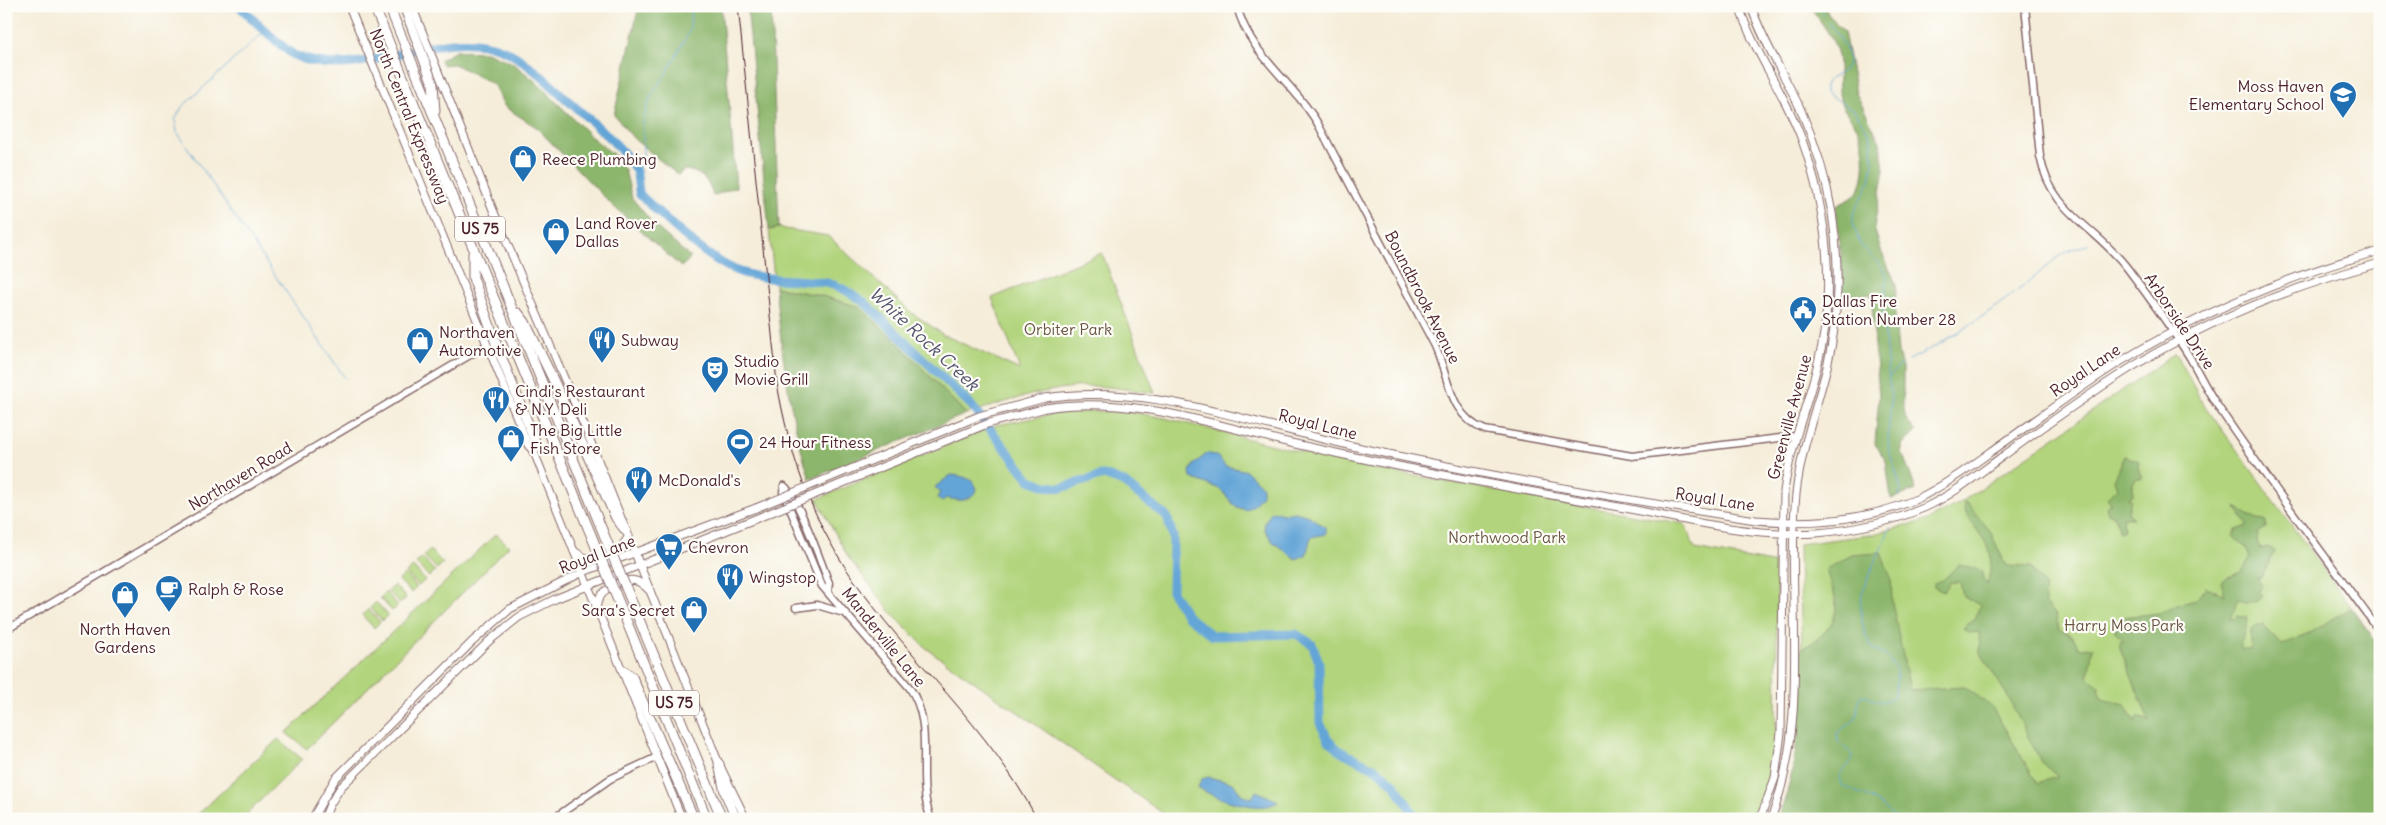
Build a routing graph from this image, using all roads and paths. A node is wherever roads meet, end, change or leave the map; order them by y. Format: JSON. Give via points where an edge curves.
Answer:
{"nodes":[{"id":1,"x":349,"y":6,"type":"edge"},
{"id":2,"x":374,"y":6,"type":"edge"},
{"id":3,"x":389,"y":6,"type":"edge"},
{"id":4,"x":1237,"y":6,"type":"edge"},
{"id":5,"x":1739,"y":6,"type":"edge"},
{"id":6,"x":1751,"y":6,"type":"edge"},
{"id":7,"x":2025,"y":6,"type":"edge"},
{"id":8,"x":410,"y":10,"type":"edge"},
{"id":9,"x":436,"y":121,"type":"junction"},
{"id":10,"x":473,"y":248,"type":"junction"},
{"id":11,"x":2380,"y":252,"type":"edge"},
{"id":12,"x":1826,"y":263,"type":"junction"},
{"id":13,"x":1836,"y":263,"type":"junction"},
{"id":14,"x":2380,"y":263,"type":"edge"},
{"id":15,"x":512,"y":307,"type":"junction"},
{"id":16,"x":1825,"y":316,"type":"junction"},
{"id":17,"x":1835,"y":317,"type":"junction"},
{"id":18,"x":2172,"y":332,"type":"junction"},
{"id":19,"x":2178,"y":341,"type":"junction"},
{"id":20,"x":487,"y":345,"type":"junction"},
{"id":21,"x":1817,"y":366,"type":"junction"},
{"id":22,"x":1826,"y":368,"type":"junction"},
{"id":23,"x":1123,"y":395,"type":"junction"},
{"id":24,"x":1122,"y":406,"type":"junction"},
{"id":25,"x":1796,"y":436,"type":"junction"},
{"id":26,"x":534,"y":452,"type":"junction"},
{"id":27,"x":1887,"y":509,"type":"junction"},
{"id":28,"x":1890,"y":520,"type":"junction"},
{"id":29,"x":1783,"y":522,"type":"junction"},
{"id":30,"x":1795,"y":523,"type":"junction"},
{"id":31,"x":1783,"y":532,"type":"junction"},
{"id":32,"x":627,"y":533,"type":"junction"},
{"id":33,"x":1794,"y":533,"type":"junction"},
{"id":34,"x":574,"y":551,"type":"junction"},
{"id":35,"x":636,"y":554,"type":"junction"},
{"id":36,"x":640,"y":566,"type":"junction"},
{"id":37,"x":583,"y":572,"type":"junction"},
{"id":38,"x":589,"y":587,"type":"junction"},
{"id":39,"x":828,"y":591,"type":"junction"},
{"id":40,"x":652,"y":592,"type":"junction"},
{"id":41,"x":597,"y":606,"type":"junction"},
{"id":42,"x":796,"y":608,"type":"dead end"},
{"id":43,"x":845,"y":613,"type":"junction"},
{"id":44,"x":6,"y":630,"type":"edge"},
{"id":45,"x":2380,"y":632,"type":"edge"},
{"id":46,"x":1782,"y":637,"type":"junction"},
{"id":47,"x":1794,"y":638,"type":"junction"},
{"id":48,"x":467,"y":647,"type":"junction"},
{"id":49,"x":474,"y":655,"type":"junction"},
{"id":50,"x":624,"y":671,"type":"junction"},
{"id":51,"x":402,"y":711,"type":"junction"},
{"id":52,"x":410,"y":718,"type":"junction"},
{"id":53,"x":657,"y":756,"type":"junction"},
{"id":54,"x":719,"y":764,"type":"junction"},
{"id":55,"x":312,"y":819,"type":"edge"},
{"id":56,"x":324,"y":819,"type":"edge"},
{"id":57,"x":553,"y":819,"type":"edge"},
{"id":58,"x":682,"y":819,"type":"edge"},
{"id":59,"x":694,"y":819,"type":"edge"},
{"id":60,"x":707,"y":819,"type":"edge"},
{"id":61,"x":722,"y":819,"type":"edge"},
{"id":62,"x":736,"y":819,"type":"edge"},
{"id":63,"x":746,"y":819,"type":"edge"},
{"id":64,"x":931,"y":819,"type":"edge"},
{"id":65,"x":1760,"y":819,"type":"edge"},
{"id":66,"x":1771,"y":819,"type":"edge"}],
"edges":[{"from":1,"to":20,"type":"main road","name":"North Central Expressway"},
{"from":2,"to":10,"type":"highway","name":"North Central Expressway","number":"US 75"},
{"from":3,"to":9,"type":"highway","name":"North Central Expressway","number":"US 75"},
{"from":4,"to":25,"type":"street","name":"Boundbrook Avenue","via":[[1255,47],[1301,97],[1318,124],[1435,346],[1458,410],[1469,422],[1485,430],[1632,456]]},
{"from":5,"to":12,"type":"main road","name":"Greenville Avenue","via":[[1802,139],[1820,205]]},
{"from":6,"to":13,"type":"main road","name":"Greenville Avenue","via":[[1811,135],[1827,184]]},
{"from":7,"to":18,"type":"street","name":"Arborside Drive","via":[[2040,156],[2048,185],[2061,204],[2116,254]]},
{"from":8,"to":9,"type":"highway","via":[[433,84]]},
{"from":8,"to":32,"type":"main road"},
{"from":9,"to":15,"type":"highway","name":"North Central Expressway","number":"US 75"},
{"from":10,"to":26,"type":"highway","via":[[473,278],[536,441]]},
{"from":10,"to":60,"type":"highway","name":"North Central Expressway","number":"US 75","bridge":true},
{"from":11,"to":18,"type":"main road","name":"Royal Lane","via":[[2269,287]]},
{"from":12,"to":13,"type":"main road"},
{"from":12,"to":16,"type":"main road","name":"Greenville Avenue"},
{"from":13,"to":17,"type":"main road","name":"Greenville Avenue"},
{"from":14,"to":19,"type":"main road","name":"Royal Lane","via":[[2297,288]]},
{"from":15,"to":32,"type":"highway","via":[[525,322],[616,518]]},
{"from":15,"to":61,"type":"highway","name":"North Central Expressway","number":"US 75","bridge":true},
{"from":16,"to":17,"type":"main road"},
{"from":16,"to":21,"type":"main road","name":"Greenville Avenue"},
{"from":17,"to":22,"type":"main road","name":"Greenville Avenue"},
{"from":18,"to":19,"type":"street","name":"Arborside Drive"},
{"from":18,"to":27,"type":"main road","name":"Royal Lane","via":[[2104,373],[1940,487]]},
{"from":19,"to":28,"type":"main road","name":"Royal Lane","via":[[2102,386],[1951,493],[1926,507]]},
{"from":19,"to":45,"type":"street","name":"Arborside Drive","via":[[2218,407]]},
{"from":20,"to":26,"type":"main road","name":"North Central Expressway","via":[[528,445]]},
{"from":20,"to":44,"type":"street","name":"Northaven Road"},
{"from":21,"to":22,"type":"main road"},
{"from":21,"to":25,"type":"main road","name":"Greenville Avenue"},
{"from":22,"to":30,"type":"main road","name":"Greenville Avenue","via":[[1800,456]]},
{"from":23,"to":24,"type":"main road"},
{"from":23,"to":29,"type":"main road","name":"Royal Lane","via":[[1184,405],[1426,462]]},
{"from":23,"to":35,"type":"main road","name":"Royal Lane","bridge":true,"via":[[1080,394],[1045,398],[979,416]]},
{"from":24,"to":31,"type":"main road","name":"Royal Lane","via":[[1445,476],[1709,523]]},
{"from":24,"to":36,"type":"main road","name":"Royal Lane","bridge":true,"via":[[1074,404],[987,424]]},
{"from":25,"to":29,"type":"main road","name":"Greenville Avenue","via":[[1784,486]]},
{"from":26,"to":34,"type":"main road","name":"North Central Expressway"},
{"from":27,"to":28,"type":"main road"},
{"from":27,"to":30,"type":"main road","name":"Royal Lane","via":[[1838,521]]},
{"from":28,"to":33,"type":"main road","name":"Royal Lane","via":[[1847,529]]},
{"from":29,"to":30,"type":"main road","name":"Royal Lane"},
{"from":29,"to":31,"type":"main road","name":"Greenville Avenue"},
{"from":30,"to":33,"type":"main road","name":"Greenville Avenue"},
{"from":31,"to":33,"type":"main road","name":"Royal Lane"},
{"from":31,"to":46,"type":"main road","name":"Greenville Avenue"},
{"from":32,"to":34,"type":"main road","via":[[620,549],[594,559],[587,559]]},
{"from":32,"to":35,"type":"main road"},
{"from":33,"to":47,"type":"main road","name":"Greenville Avenue"},
{"from":34,"to":37,"type":"main road","name":"North Central Expressway"},
{"from":35,"to":36,"type":"main road"},
{"from":35,"to":37,"type":"main road","name":"Royal Lane"},
{"from":36,"to":38,"type":"main road","name":"Royal Lane"},
{"from":36,"to":40,"type":"main road"},
{"from":37,"to":38,"type":"main road","name":"North Central Expressway"},
{"from":37,"to":48,"type":"main road","name":"Royal Lane","via":[[510,609]]},
{"from":38,"to":41,"type":"main road","name":"North Central Expressway"},
{"from":38,"to":49,"type":"main road","name":"Royal Lane","via":[[519,617]]},
{"from":39,"to":39,"type":"street","name":"Manderville Lane","via":[[829,583],[798,506],[790,489],[784,486],[783,492],[818,577]]},
{"from":39,"to":43,"type":"street","name":"Manderville Lane"},
{"from":40,"to":41,"type":"main road","via":[[639,582],[629,581],[601,593]]},
{"from":40,"to":54,"type":"main road"},
{"from":41,"to":50,"type":"main road","name":"North Central Expressway"},
{"from":42,"to":43,"type":"street","via":[[817,605]]},
{"from":43,"to":64,"type":"street","name":"Manderville Lane","via":[[909,687],[918,702],[924,728],[925,799]]},
{"from":46,"to":47,"type":"main road"},
{"from":46,"to":65,"type":"main road","name":"Greenville Avenue","via":[[1782,717],[1775,778]]},
{"from":47,"to":66,"type":"main road","name":"Greenville Avenue","via":[[1792,730],[1784,781]]},
{"from":48,"to":49,"type":"main road"},
{"from":48,"to":51,"type":"main road","name":"Royal Lane"},
{"from":49,"to":52,"type":"main road","name":"Royal Lane"},
{"from":50,"to":53,"type":"main road","name":"North Central Expressway"},
{"from":50,"to":59,"type":"highway","via":[[632,677]]},
{"from":51,"to":52,"type":"main road"},
{"from":51,"to":55,"type":"main road","name":"Royal Lane","via":[[335,779]]},
{"from":52,"to":56,"type":"main road","name":"Royal Lane","via":[[340,789]]},
{"from":53,"to":57,"type":"street","via":[[610,779]]},
{"from":53,"to":58,"type":"main road","name":"North Central Expressway"},
{"from":54,"to":62,"type":"highway","via":[[725,792]]},
{"from":54,"to":63,"type":"main road"}]}
